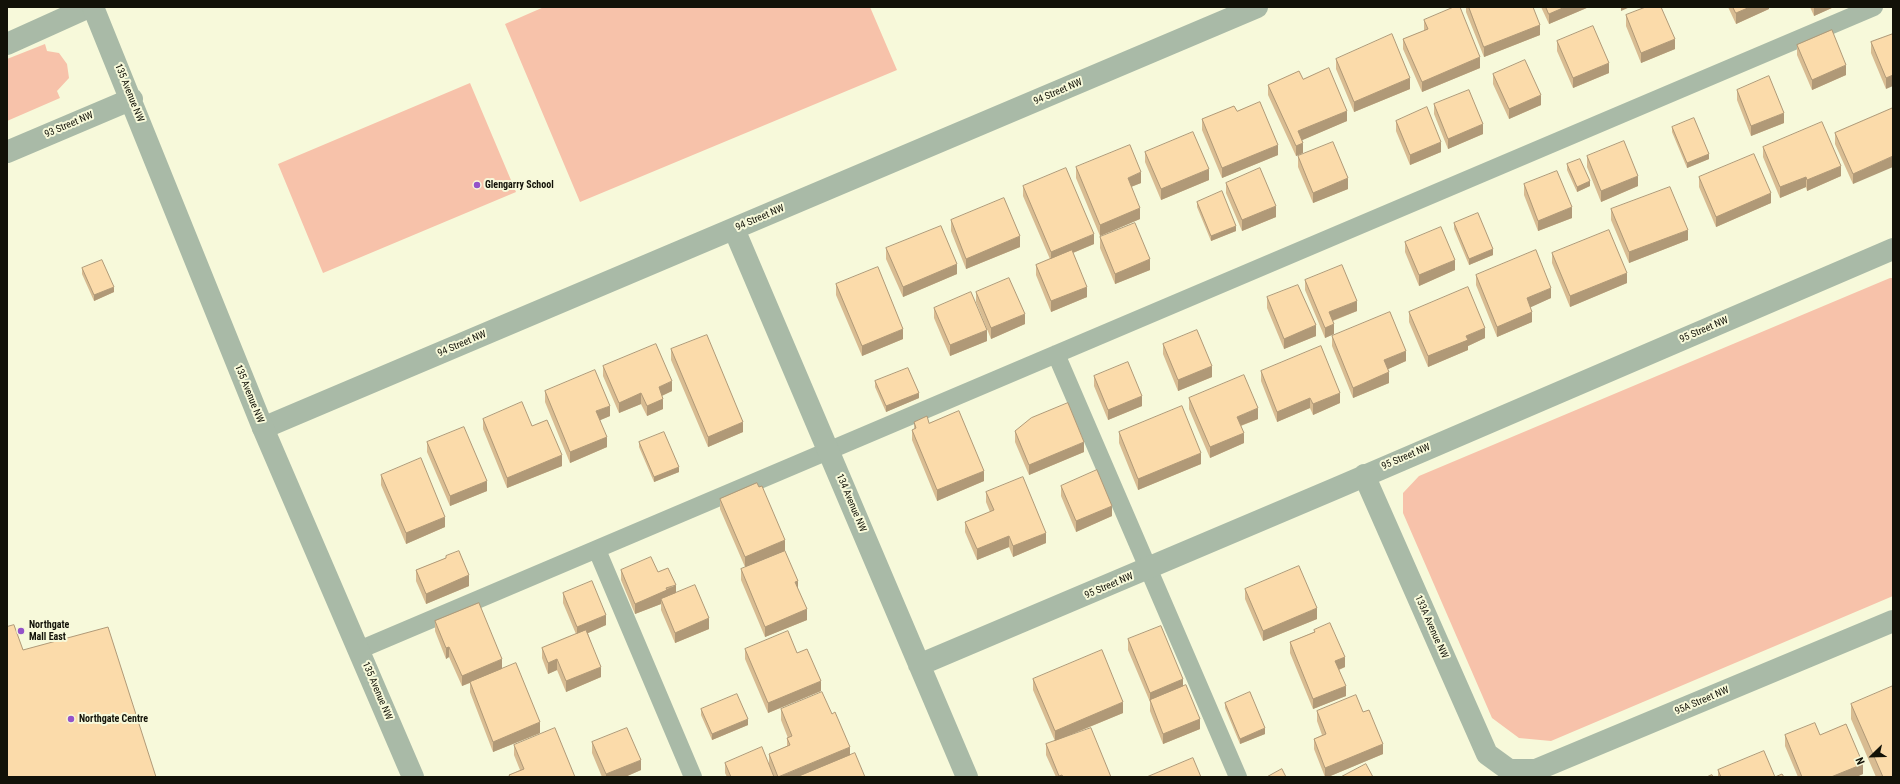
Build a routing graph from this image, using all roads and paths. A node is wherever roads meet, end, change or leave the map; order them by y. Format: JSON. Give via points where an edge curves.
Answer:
{"nodes":[{"id":1,"x":89,"y":7,"type":"edge"},
{"id":2,"x":93,"y":7,"type":"edge"},
{"id":3,"x":1257,"y":7,"type":"edge"},
{"id":4,"x":1874,"y":7,"type":"edge"},
{"id":5,"x":7,"y":44,"type":"edge"},
{"id":6,"x":132,"y":99,"type":"junction"},
{"id":7,"x":7,"y":152,"type":"edge"},
{"id":8,"x":734,"y":229,"type":"junction"},
{"id":9,"x":1893,"y":249,"type":"edge"},
{"id":10,"x":1056,"y":354,"type":"junction"},
{"id":11,"x":263,"y":428,"type":"junction"},
{"id":12,"x":828,"y":450,"type":"junction"},
{"id":13,"x":1364,"y":475,"type":"junction"},
{"id":14,"x":597,"y":550,"type":"junction"},
{"id":15,"x":1148,"y":569,"type":"junction"},
{"id":16,"x":1893,"y":621,"type":"edge"},
{"id":17,"x":359,"y":650,"type":"junction"},
{"id":18,"x":919,"y":665,"type":"junction"},
{"id":19,"x":1509,"y":770,"type":"joint"},
{"id":20,"x":413,"y":777,"type":"edge"},
{"id":21,"x":693,"y":777,"type":"edge"},
{"id":22,"x":968,"y":777,"type":"edge"},
{"id":23,"x":1238,"y":777,"type":"edge"}],
"edges":[{"from":1,"to":5,"type":"street"},
{"from":2,"to":6,"type":"street","name":"135 Avenue NW"},
{"from":3,"to":8,"type":"street","name":"94 Street NW"},
{"from":4,"to":10,"type":"lane"},
{"from":6,"to":7,"type":"street","name":"93 Street NW"},
{"from":6,"to":11,"type":"street","name":"135 Avenue NW"},
{"from":8,"to":11,"type":"street","name":"94 Street NW"},
{"from":8,"to":12,"type":"street","name":"134 Avenue NW"},
{"from":9,"to":13,"type":"street","name":"95 Street NW"},
{"from":10,"to":12,"type":"lane"},
{"from":10,"to":15,"type":"lane"},
{"from":11,"to":17,"type":"street","name":"135 Avenue NW"},
{"from":12,"to":14,"type":"lane"},
{"from":12,"to":18,"type":"street","name":"134 Avenue NW"},
{"from":13,"to":15,"type":"street","name":"95 Street NW"},
{"from":13,"to":19,"type":"street","name":"133A Avenue NW","via":[[1487,754]]},
{"from":14,"to":17,"type":"lane"},
{"from":14,"to":21,"type":"lane"},
{"from":15,"to":18,"type":"street","name":"95 Street NW"},
{"from":15,"to":23,"type":"lane"},
{"from":16,"to":19,"type":"street","name":"95A Street NW","via":[[1536,770]]},
{"from":17,"to":20,"type":"street","name":"135 Avenue NW"},
{"from":18,"to":22,"type":"street","name":"134 Avenue NW"}]}
